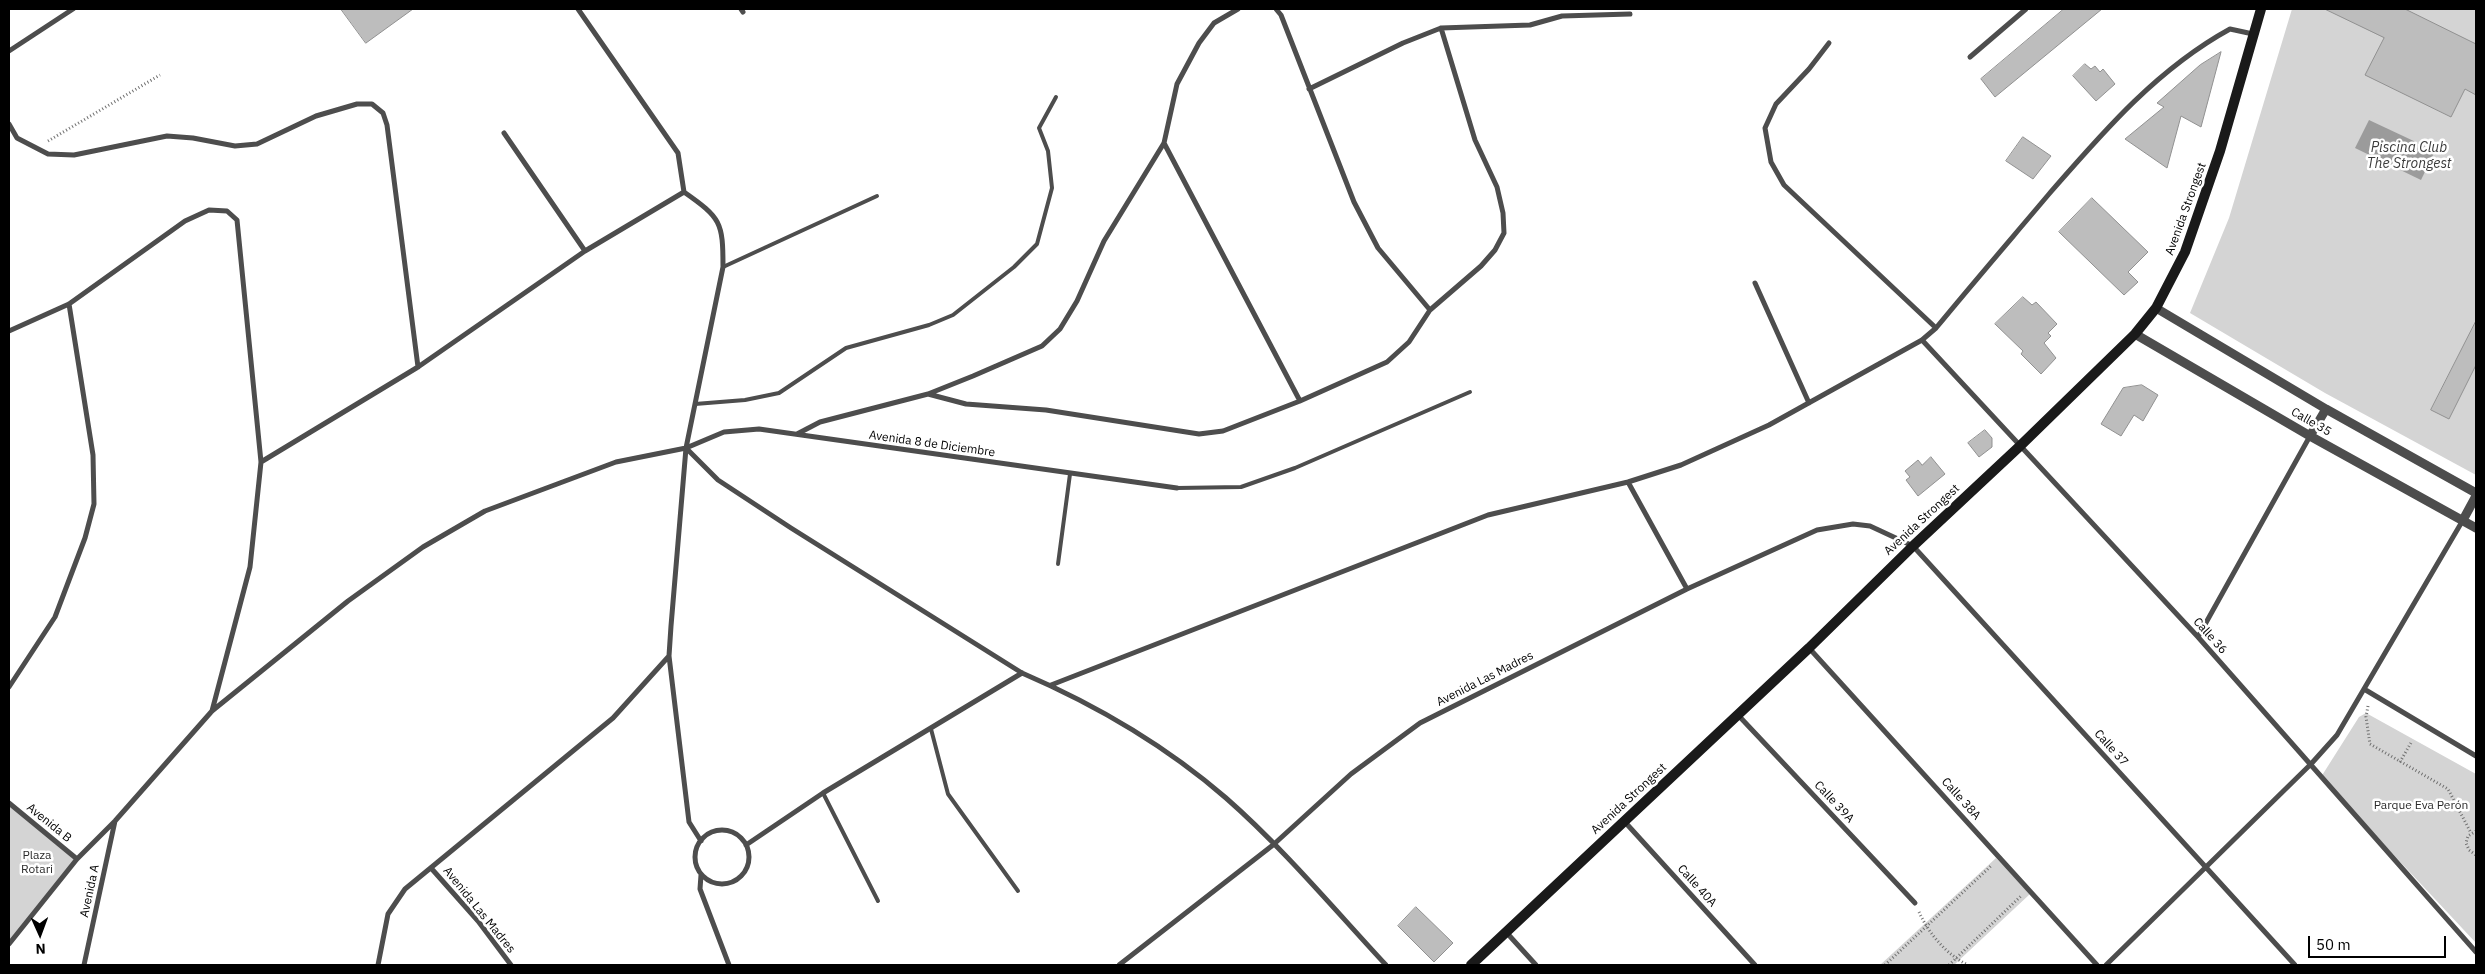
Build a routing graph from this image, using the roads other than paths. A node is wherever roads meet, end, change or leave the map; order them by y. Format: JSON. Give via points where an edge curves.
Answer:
{"nodes":[{"id":1,"x":73,"y":9,"type":"edge"},
{"id":2,"x":578,"y":9,"type":"edge"},
{"id":3,"x":1238,"y":9,"type":"edge"},
{"id":4,"x":1276,"y":9,"type":"edge"},
{"id":5,"x":2026,"y":9,"type":"edge"},
{"id":6,"x":2261,"y":9,"type":"edge"},
{"id":7,"x":1630,"y":14,"type":"dead end"},
{"id":8,"x":1441,"y":28,"type":"junction"},
{"id":9,"x":2253,"y":34,"type":"junction"},
{"id":10,"x":1829,"y":43,"type":"dead end"},
{"id":11,"x":9,"y":51,"type":"edge"},
{"id":12,"x":1970,"y":57,"type":"dead end"},
{"id":13,"x":1310,"y":89,"type":"junction"},
{"id":14,"x":1056,"y":97,"type":"dead end"},
{"id":15,"x":9,"y":124,"type":"edge"},
{"id":16,"x":504,"y":133,"type":"dead end"},
{"id":17,"x":1164,"y":143,"type":"junction"},
{"id":18,"x":684,"y":192,"type":"junction"},
{"id":19,"x":877,"y":196,"type":"dead end"},
{"id":20,"x":585,"y":251,"type":"junction"},
{"id":21,"x":723,"y":267,"type":"junction"},
{"id":22,"x":1755,"y":283,"type":"dead end"},
{"id":23,"x":69,"y":304,"type":"junction"},
{"id":24,"x":2156,"y":308,"type":"junction"},
{"id":25,"x":1430,"y":310,"type":"junction"},
{"id":26,"x":1936,"y":328,"type":"junction"},
{"id":27,"x":9,"y":331,"type":"edge"},
{"id":28,"x":2135,"y":334,"type":"junction"},
{"id":29,"x":1922,"y":340,"type":"junction"},
{"id":30,"x":418,"y":367,"type":"junction"},
{"id":31,"x":1470,"y":392,"type":"dead end"},
{"id":32,"x":928,"y":394,"type":"junction"},
{"id":33,"x":1300,"y":401,"type":"junction"},
{"id":34,"x":1809,"y":403,"type":"junction"},
{"id":35,"x":695,"y":404,"type":"junction"},
{"id":36,"x":2326,"y":409,"type":"junction"},
{"id":37,"x":797,"y":434,"type":"junction"},
{"id":38,"x":2310,"y":436,"type":"junction"},
{"id":39,"x":2020,"y":446,"type":"junction"},
{"id":40,"x":686,"y":448,"type":"junction"},
{"id":41,"x":261,"y":462,"type":"junction"},
{"id":42,"x":1070,"y":474,"type":"junction"},
{"id":43,"x":1628,"y":482,"type":"junction"},
{"id":44,"x":1177,"y":488,"type":"joint"},
{"id":45,"x":2476,"y":494,"type":"edge"},
{"id":46,"x":2463,"y":520,"type":"junction"},
{"id":47,"x":2476,"y":528,"type":"edge"},
{"id":48,"x":1912,"y":546,"type":"junction"},
{"id":49,"x":1058,"y":564,"type":"dead end"},
{"id":50,"x":1687,"y":589,"type":"junction"},
{"id":51,"x":2198,"y":637,"type":"junction"},
{"id":52,"x":1809,"y":648,"type":"junction"},
{"id":53,"x":669,"y":656,"type":"junction"},
{"id":54,"x":1022,"y":673,"type":"junction"},
{"id":55,"x":1051,"y":685,"type":"junction"},
{"id":56,"x":9,"y":687,"type":"edge"},
{"id":57,"x":2364,"y":689,"type":"junction"},
{"id":58,"x":212,"y":711,"type":"junction"},
{"id":59,"x":1738,"y":715,"type":"junction"},
{"id":60,"x":932,"y":729,"type":"junction"},
{"id":61,"x":2476,"y":756,"type":"edge"},
{"id":62,"x":2311,"y":764,"type":"junction"},
{"id":63,"x":823,"y":793,"type":"junction"},
{"id":64,"x":9,"y":803,"type":"edge"},
{"id":65,"x":115,"y":821,"type":"junction"},
{"id":66,"x":1624,"y":821,"type":"junction"},
{"id":67,"x":701,"y":841,"type":"junction"},
{"id":68,"x":746,"y":845,"type":"junction"},
{"id":69,"x":1273,"y":845,"type":"junction"},
{"id":70,"x":77,"y":859,"type":"junction"},
{"id":71,"x":431,"y":868,"type":"junction"},
{"id":72,"x":2207,"y":868,"type":"junction"},
{"id":73,"x":701,"y":875,"type":"junction"},
{"id":74,"x":1018,"y":891,"type":"dead end"},
{"id":75,"x":878,"y":901,"type":"dead end"},
{"id":76,"x":1915,"y":903,"type":"road end"},
{"id":77,"x":1506,"y":932,"type":"junction"},
{"id":78,"x":9,"y":944,"type":"edge"},
{"id":79,"x":2476,"y":952,"type":"edge"},
{"id":80,"x":84,"y":965,"type":"edge"},
{"id":81,"x":378,"y":965,"type":"edge"},
{"id":82,"x":511,"y":965,"type":"edge"},
{"id":83,"x":729,"y":965,"type":"edge"},
{"id":84,"x":1119,"y":965,"type":"edge"},
{"id":85,"x":1386,"y":965,"type":"edge"},
{"id":86,"x":1471,"y":965,"type":"edge"},
{"id":87,"x":1536,"y":965,"type":"edge"},
{"id":88,"x":1755,"y":965,"type":"edge"},
{"id":89,"x":2097,"y":965,"type":"edge"},
{"id":90,"x":2106,"y":965,"type":"edge"},
{"id":91,"x":2295,"y":965,"type":"edge"}],
"edges":[{"from":1,"to":11,"type":"street"},
{"from":2,"to":18,"type":"street","via":[[678,153]]},
{"from":3,"to":17,"type":"street","via":[[1214,23],[1199,43],[1177,84]]},
{"from":4,"to":13,"type":"street"},
{"from":5,"to":12,"type":"street"},
{"from":6,"to":9,"type":"main road","name":"Avenida Strongest"},
{"from":7,"to":8,"type":"street","via":[[1562,16],[1530,25]]},
{"from":8,"to":13,"type":"street"},
{"from":8,"to":25,"type":"street","via":[[1475,140],[1497,187],[1504,213],[1504,233],[1482,266]]},
{"from":9,"to":24,"type":"main road","name":"Avenida Strongest","via":[[2203,203],[2185,252]]},
{"from":9,"to":26,"type":"street","via":[[2230,29],[2199,46],[2119,115]]},
{"from":10,"to":26,"type":"street","via":[[1776,104],[1765,128],[1771,162],[1784,185]]},
{"from":13,"to":25,"type":"street","via":[[1354,202],[1378,248]]},
{"from":14,"to":35,"type":"lane","via":[[1039,128],[1048,151],[1052,188],[1037,244],[1014,267],[953,315],[846,348],[779,393],[745,400]]},
{"from":15,"to":30,"type":"street","via":[[17,138],[48,154],[74,154],[167,136],[235,146],[257,144],[316,116],[357,104],[372,104],[383,113],[387,125]]},
{"from":16,"to":20,"type":"street"},
{"from":17,"to":32,"type":"street","via":[[1104,240],[1060,329],[1042,346]]},
{"from":17,"to":33,"type":"street"},
{"from":18,"to":20,"type":"street"},
{"from":18,"to":21,"type":"street","via":[[712,212],[723,236]]},
{"from":19,"to":21,"type":"lane"},
{"from":20,"to":30,"type":"street"},
{"from":21,"to":35,"type":"street"},
{"from":22,"to":34,"type":"street"},
{"from":23,"to":27,"type":"street"},
{"from":23,"to":41,"type":"street","via":[[185,221],[209,210],[227,211],[237,220],[240,235]]},
{"from":23,"to":56,"type":"street","via":[[93,455],[94,504],[86,538],[55,617]]},
{"from":24,"to":28,"type":"main road","name":"Avenida Strongest"},
{"from":24,"to":36,"type":"street","name":"Calle 35"},
{"from":25,"to":33,"type":"street","via":[[1409,342],[1387,362]]},
{"from":26,"to":29,"type":"street"},
{"from":28,"to":38,"type":"street","name":"Calle 35"},
{"from":28,"to":39,"type":"main road","name":"Avenida Strongest"},
{"from":29,"to":34,"type":"street"},
{"from":29,"to":39,"type":"street","name":"Calle 36"},
{"from":30,"to":41,"type":"street"},
{"from":31,"to":44,"type":"lane","via":[[1295,468],[1241,486]]},
{"from":32,"to":33,"type":"street","via":[[966,404],[1046,410],[1199,434],[1223,431]]},
{"from":32,"to":37,"type":"street","via":[[820,422]]},
{"from":34,"to":43,"type":"street","via":[[1681,465]]},
{"from":35,"to":40,"type":"street"},
{"from":36,"to":38,"type":"street"},
{"from":36,"to":45,"type":"street","name":"Calle 35"},
{"from":37,"to":40,"type":"street","name":"Avenida 8 de Diciembre","via":[[759,429],[724,432]]},
{"from":37,"to":42,"type":"street","name":"Avenida 8 de Diciembre"},
{"from":38,"to":46,"type":"street","name":"Calle 35"},
{"from":38,"to":51,"type":"street"},
{"from":39,"to":48,"type":"main road","name":"Avenida Strongest"},
{"from":39,"to":51,"type":"street","name":"Calle 36"},
{"from":40,"to":53,"type":"street"},
{"from":40,"to":54,"type":"street","via":[[718,480]]},
{"from":40,"to":58,"type":"street","name":"Avenida 8 de Diciembre","via":[[616,462],[485,511],[423,547],[348,601]]},
{"from":41,"to":58,"type":"street","via":[[250,567]]},
{"from":42,"to":44,"type":"street","name":"Avenida 8 de Diciembre"},
{"from":42,"to":49,"type":"lane"},
{"from":43,"to":50,"type":"street"},
{"from":43,"to":55,"type":"street","via":[[1488,515]]},
{"from":45,"to":46,"type":"street"},
{"from":46,"to":47,"type":"street","name":"Calle 35"},
{"from":46,"to":57,"type":"street"},
{"from":48,"to":50,"type":"street","name":"Avenida Las Madres","via":[[1870,526],[1837,525],[1817,530]]},
{"from":48,"to":52,"type":"main road","name":"Avenida Strongest"},
{"from":48,"to":72,"type":"street","name":"Calle 37"},
{"from":50,"to":69,"type":"street","name":"Avenida Las Madres","via":[[1420,723],[1351,774]]},
{"from":51,"to":62,"type":"street","name":"Calle 36"},
{"from":52,"to":59,"type":"main road","name":"Avenida Strongest"},
{"from":52,"to":89,"type":"street","name":"Calle 38A"},
{"from":53,"to":67,"type":"street","via":[[689,822]]},
{"from":53,"to":71,"type":"street","via":[[613,718]]},
{"from":54,"to":55,"type":"street"},
{"from":54,"to":60,"type":"street"},
{"from":55,"to":69,"type":"street","via":[[1152,742],[1185,765],[1226,798]]},
{"from":57,"to":61,"type":"street"},
{"from":57,"to":62,"type":"street","via":[[2336,735]]},
{"from":58,"to":65,"type":"street","name":"Avenida 8 de Diciembre"},
{"from":59,"to":66,"type":"main road","name":"Avenida Strongest"},
{"from":59,"to":76,"type":"street","name":"Calle 39A"},
{"from":60,"to":63,"type":"street"},
{"from":60,"to":74,"type":"lane","via":[[948,794]]},
{"from":62,"to":72,"type":"street"},
{"from":62,"to":79,"type":"street","name":"Calle 36"},
{"from":63,"to":68,"type":"street"},
{"from":63,"to":75,"type":"lane"},
{"from":64,"to":70,"type":"street","name":"Avenida B"},
{"from":65,"to":70,"type":"street","name":"Avenida 8 de Diciembre"},
{"from":65,"to":80,"type":"street","name":"Avenida A"},
{"from":66,"to":77,"type":"main road","name":"Avenida Strongest"},
{"from":66,"to":88,"type":"street","name":"Calle 40A"},
{"from":67,"to":68,"type":"street","via":[[717,831],[726,830]]},
{"from":67,"to":73,"type":"street","via":[[695,858]]},
{"from":68,"to":73,"type":"street","via":[[749,853],[746,870],[734,882],[717,884]]},
{"from":69,"to":84,"type":"street","name":"Avenida Las Madres"},
{"from":69,"to":85,"type":"street"},
{"from":70,"to":78,"type":"street","name":"Avenida 8 de Diciembre"},
{"from":71,"to":81,"type":"street","via":[[405,890],[388,914]]},
{"from":71,"to":82,"type":"street","name":"Avenida Las Madres","via":[[478,921]]},
{"from":72,"to":90,"type":"street"},
{"from":72,"to":91,"type":"street","name":"Calle 37"},
{"from":73,"to":83,"type":"street","via":[[700,889]]},
{"from":77,"to":86,"type":"main road","name":"Avenida Strongest"},
{"from":77,"to":87,"type":"street"}]}
